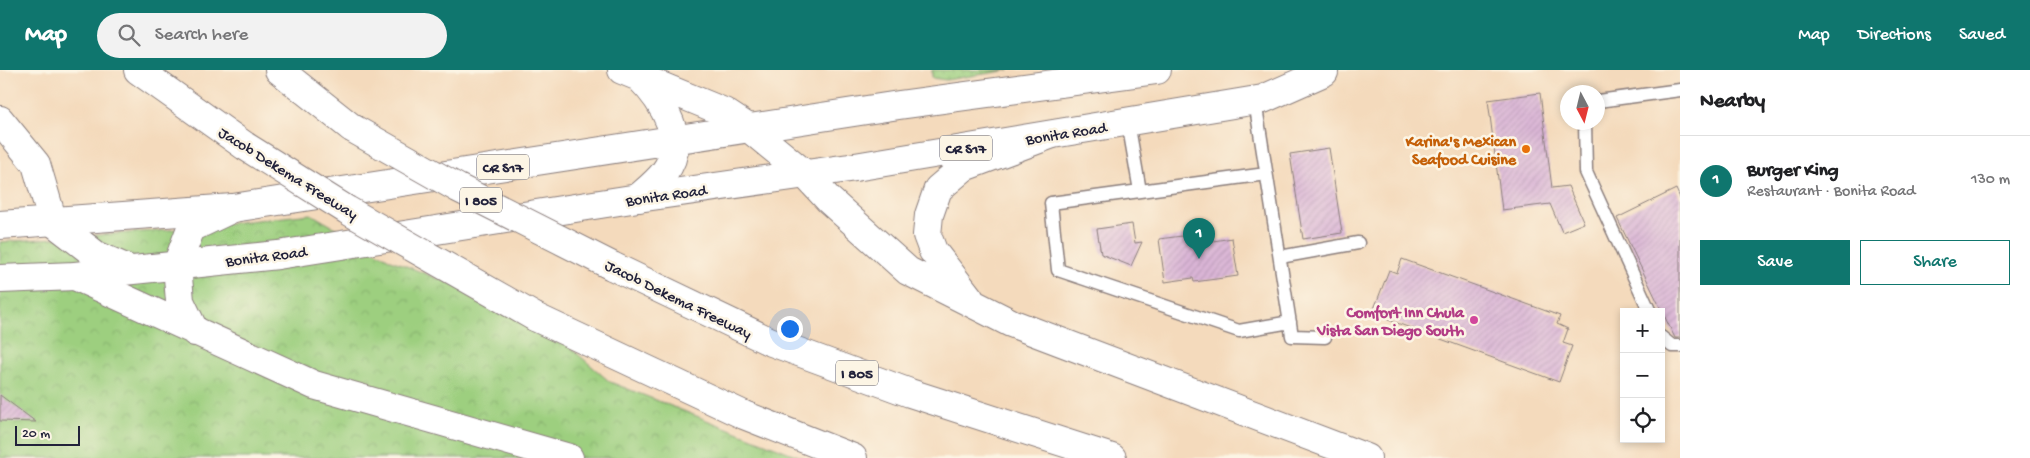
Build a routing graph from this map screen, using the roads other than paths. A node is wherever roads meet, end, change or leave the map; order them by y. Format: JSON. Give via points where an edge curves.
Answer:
{"nodes":[{"id":1,"x":138,"y":70,"type":"edge"},
{"id":2,"x":279,"y":70,"type":"edge"},
{"id":3,"x":1151,"y":70,"type":"edge"},
{"id":4,"x":1324,"y":71,"type":"edge"},
{"id":5,"x":629,"y":72,"type":"edge"},
{"id":6,"x":1680,"y":90,"type":"edge"},
{"id":7,"x":1605,"y":100,"type":"edge"},
{"id":8,"x":1255,"y":101,"type":"junction"},
{"id":9,"x":0,"y":120,"type":"edge"},
{"id":10,"x":1128,"y":122,"type":"junction"},
{"id":11,"x":750,"y":129,"type":"junction"},
{"id":12,"x":1585,"y":130,"type":"edge"},
{"id":13,"x":1050,"y":135,"type":"junction"},
{"id":14,"x":675,"y":141,"type":"junction"},
{"id":15,"x":805,"y":174,"type":"junction"},
{"id":16,"x":1266,"y":174,"type":"junction"},
{"id":17,"x":1140,"y":191,"type":"junction"},
{"id":18,"x":638,"y":198,"type":"junction"},
{"id":19,"x":233,"y":208,"type":"junction"},
{"id":20,"x":53,"y":222,"type":"junction"},
{"id":21,"x":0,"y":225,"type":"edge"},
{"id":22,"x":1358,"y":243,"type":"dead end"},
{"id":23,"x":1280,"y":256,"type":"junction"},
{"id":24,"x":177,"y":265,"type":"junction"},
{"id":25,"x":128,"y":269,"type":"junction"},
{"id":26,"x":75,"y":276,"type":"junction"},
{"id":27,"x":0,"y":279,"type":"edge"},
{"id":28,"x":974,"y":304,"type":"junction"},
{"id":29,"x":1648,"y":308,"type":"edge"},
{"id":30,"x":1290,"y":322,"type":"junction"},
{"id":31,"x":196,"y":332,"type":"junction"},
{"id":32,"x":1325,"y":337,"type":"dead end"},
{"id":33,"x":1665,"y":340,"type":"edge"},
{"id":34,"x":1680,"y":346,"type":"edge"},
{"id":35,"x":569,"y":458,"type":"edge"},
{"id":36,"x":853,"y":458,"type":"edge"},
{"id":37,"x":1112,"y":458,"type":"edge"},
{"id":38,"x":1367,"y":458,"type":"edge"}],
"edges":[{"from":1,"to":36,"type":"main road","name":"Jacob Dekema Freeway","bridge":true,"via":[[245,146],[347,210],[535,317],[744,415]]},
{"from":2,"to":37,"type":"main road","name":"Jacob Dekema Freeway","number":"I 805","bridge":true,"via":[[352,128],[458,188],[769,342],[910,393]]},
{"from":3,"to":11,"type":"main road","number":"CR S17"},
{"from":4,"to":8,"type":"main road","name":"Bonita Road","number":"CR S17"},
{"from":5,"to":11,"type":"main road","via":[[724,112]]},
{"from":5,"to":14,"type":"main road","via":[[658,100],[670,122]]},
{"from":6,"to":7,"type":"lane"},
{"from":8,"to":10,"type":"main road","name":"Bonita Road","number":"CR S17"},
{"from":8,"to":16,"type":"lane"},
{"from":9,"to":20,"type":"main road","via":[[36,164]]},
{"from":10,"to":13,"type":"main road","name":"Bonita Road","number":"CR S17"},
{"from":10,"to":17,"type":"lane"},
{"from":11,"to":14,"type":"main road","number":"CR S17"},
{"from":11,"to":15,"type":"main road"},
{"from":12,"to":29,"type":"lane","via":[[1586,172]]},
{"from":13,"to":15,"type":"main road","name":"Bonita Road","number":"CR S17"},
{"from":13,"to":28,"type":"main road","via":[[964,167],[936,194],[927,235],[934,251]]},
{"from":14,"to":18,"type":"main road","via":[[673,156],[664,173]]},
{"from":14,"to":19,"type":"main road","number":"CR S17"},
{"from":15,"to":18,"type":"main road","name":"Bonita Road","number":"CR S17"},
{"from":15,"to":28,"type":"main road","via":[[908,271]]},
{"from":16,"to":17,"type":"lane"},
{"from":16,"to":23,"type":"lane"},
{"from":17,"to":30,"type":"lane","via":[[1051,203],[1058,270],[1239,331]]},
{"from":18,"to":24,"type":"main road","name":"Bonita Road","number":"CR S17","via":[[278,255]]},
{"from":19,"to":20,"type":"main road","number":"CR S17"},
{"from":19,"to":24,"type":"main road","via":[[191,228]]},
{"from":20,"to":21,"type":"main road","number":"CR S17"},
{"from":20,"to":25,"type":"main road","via":[[96,255]]},
{"from":22,"to":23,"type":"lane"},
{"from":23,"to":30,"type":"lane"},
{"from":24,"to":25,"type":"main road","name":"Bonita Road","number":"CR S17"},
{"from":24,"to":31,"type":"main road","via":[[180,301]]},
{"from":25,"to":26,"type":"main road","name":"Bonita Road","number":"CR S17"},
{"from":26,"to":27,"type":"main road","name":"Bonita Road","number":"CR S17"},
{"from":26,"to":31,"type":"main road"},
{"from":28,"to":38,"type":"main road","via":[[1011,323]]},
{"from":30,"to":32,"type":"lane","via":[[1292,336]]},
{"from":31,"to":35,"type":"main road","via":[[314,385]]},
{"from":33,"to":34,"type":"lane","via":[[1672,346]]}]}
